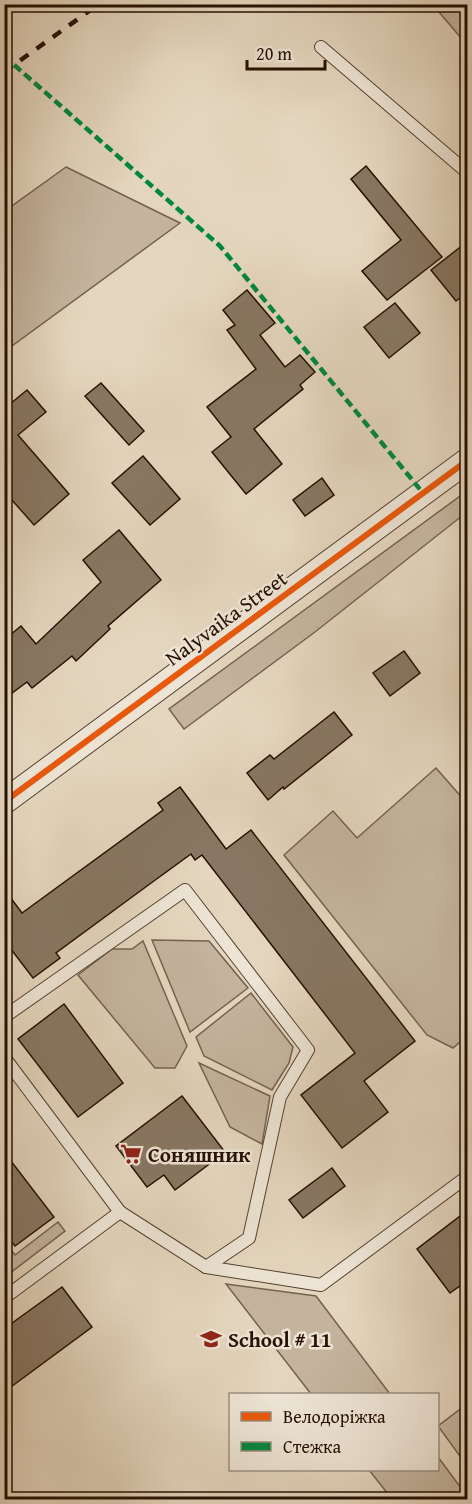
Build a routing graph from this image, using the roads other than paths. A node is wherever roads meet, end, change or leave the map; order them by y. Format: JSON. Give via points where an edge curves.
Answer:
{"nodes":[{"id":1,"x":321,"y":47,"type":"dead end"},
{"id":2,"x":468,"y":173,"type":"edge"},
{"id":3,"x":468,"y":460,"type":"edge"},
{"id":4,"x":4,"y":802,"type":"edge"},
{"id":5,"x":4,"y":1017,"type":"edge"},
{"id":6,"x":4,"y":1057,"type":"edge"},
{"id":7,"x":468,"y":1176,"type":"edge"},
{"id":8,"x":120,"y":1212,"type":"junction"},
{"id":9,"x":206,"y":1267,"type":"junction"},
{"id":10,"x":4,"y":1298,"type":"edge"}],
"edges":[{"from":1,"to":2,"type":"lane"},
{"from":3,"to":4,"type":"street","name":"Nalyvaika Street"},
{"from":5,"to":9,"type":"lane","via":[[185,890],[308,1050],[280,1097],[249,1238]]},
{"from":6,"to":8,"type":"lane"},
{"from":7,"to":9,"type":"lane","via":[[321,1285]]},
{"from":8,"to":9,"type":"lane"},
{"from":8,"to":10,"type":"lane"}]}
